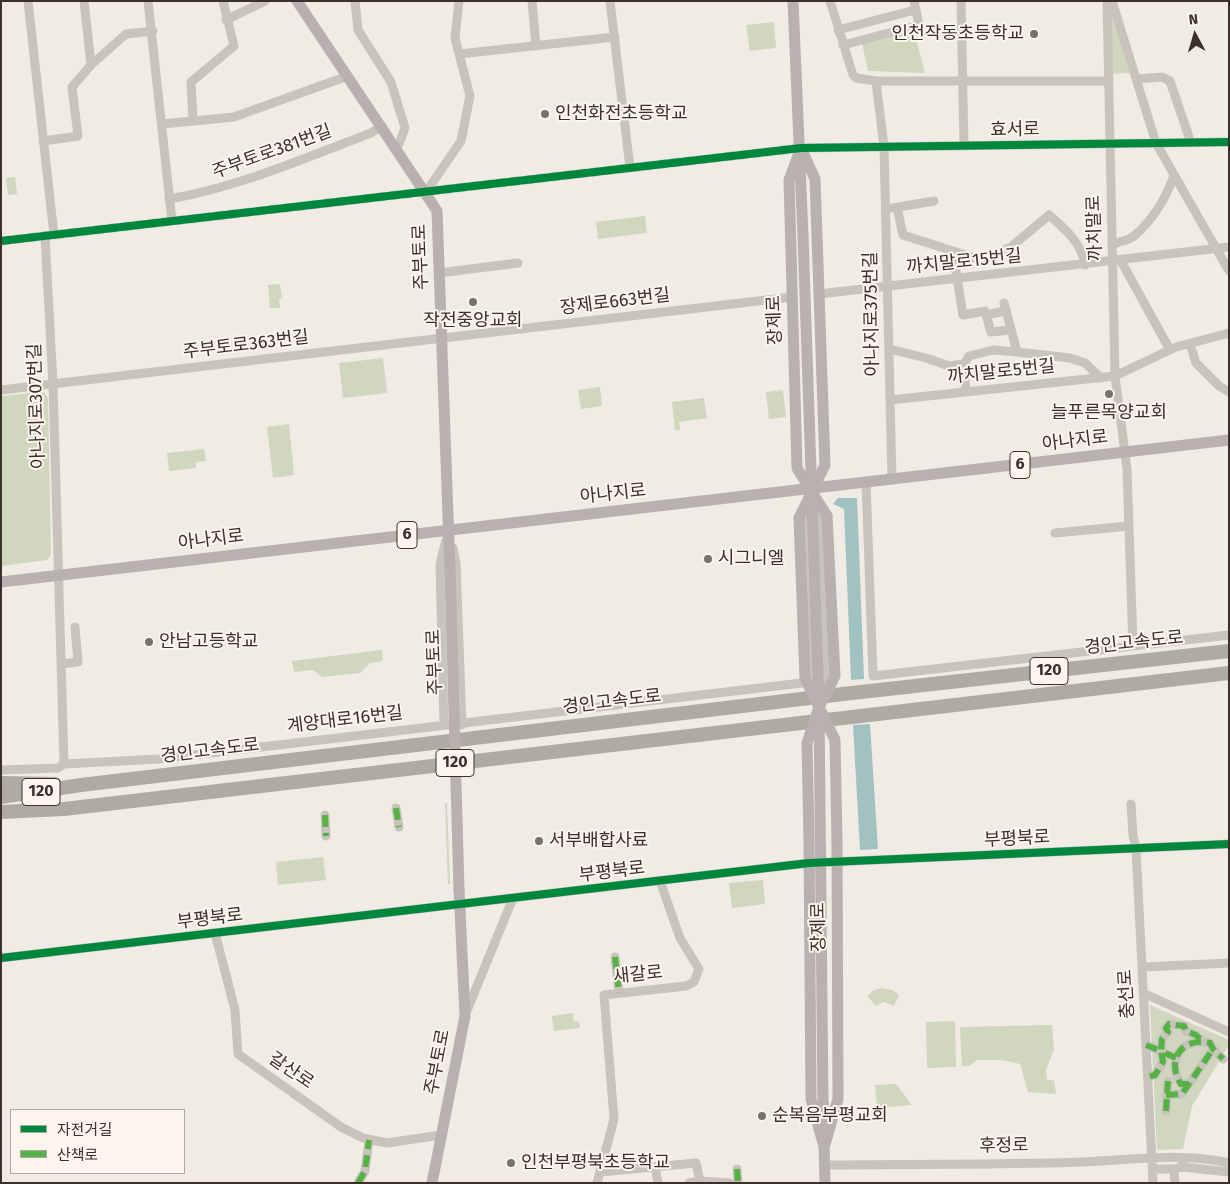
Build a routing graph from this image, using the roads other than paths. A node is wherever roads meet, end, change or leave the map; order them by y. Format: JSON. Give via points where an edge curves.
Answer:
{"nodes":[{"id":1,"x":28,"y":1,"type":"edge"},
{"id":2,"x":84,"y":1,"type":"edge"},
{"id":3,"x":148,"y":1,"type":"edge"},
{"id":4,"x":223,"y":1,"type":"edge"},
{"id":5,"x":265,"y":1,"type":"edge"},
{"id":6,"x":297,"y":1,"type":"edge"},
{"id":7,"x":355,"y":1,"type":"edge"},
{"id":8,"x":459,"y":1,"type":"edge"},
{"id":9,"x":532,"y":1,"type":"edge"},
{"id":10,"x":610,"y":1,"type":"edge"},
{"id":11,"x":793,"y":1,"type":"edge"},
{"id":12,"x":840,"y":1,"type":"edge"},
{"id":13,"x":961,"y":1,"type":"edge"},
{"id":14,"x":1107,"y":1,"type":"edge"},
{"id":15,"x":1112,"y":1,"type":"edge"},
{"id":16,"x":830,"y":3,"type":"edge"},
{"id":17,"x":914,"y":6,"type":"edge"},
{"id":18,"x":226,"y":20,"type":"junction"},
{"id":19,"x":838,"y":30,"type":"junction"},
{"id":20,"x":153,"y":32,"type":"junction"},
{"id":21,"x":614,"y":37,"type":"junction"},
{"id":22,"x":843,"y":45,"type":"junction"},
{"id":23,"x":536,"y":46,"type":"junction"},
{"id":24,"x":459,"y":54,"type":"junction"},
{"id":25,"x":91,"y":65,"type":"junction"},
{"id":26,"x":348,"y":76,"type":"junction"},
{"id":27,"x":1136,"y":79,"type":"junction"},
{"id":28,"x":1108,"y":80,"type":"junction"},
{"id":29,"x":876,"y":81,"type":"junction"},
{"id":30,"x":964,"y":81,"type":"junction"},
{"id":31,"x":193,"y":121,"type":"junction"},
{"id":32,"x":162,"y":124,"type":"junction"},
{"id":33,"x":382,"y":126,"type":"junction"},
{"id":34,"x":44,"y":141,"type":"junction"},
{"id":35,"x":1229,"y":142,"type":"edge"},
{"id":36,"x":1156,"y":143,"type":"junction"},
{"id":37,"x":1191,"y":143,"type":"junction"},
{"id":38,"x":1109,"y":144,"type":"junction"},
{"id":39,"x":964,"y":146,"type":"junction"},
{"id":40,"x":884,"y":147,"type":"junction"},
{"id":41,"x":801,"y":148,"type":"junction"},
{"id":42,"x":397,"y":149,"type":"junction"},
{"id":43,"x":630,"y":168,"type":"dead end"},
{"id":44,"x":1174,"y":174,"type":"junction"},
{"id":45,"x":426,"y":192,"type":"junction"},
{"id":46,"x":170,"y":199,"type":"junction"},
{"id":47,"x":934,"y":201,"type":"dead end"},
{"id":48,"x":885,"y":207,"type":"junction"},
{"id":49,"x":897,"y":208,"type":"junction"},
{"id":50,"x":172,"y":221,"type":"dead end"},
{"id":51,"x":1112,"y":245,"type":"junction"},
{"id":52,"x":1229,"y":247,"type":"edge"},
{"id":53,"x":1216,"y":248,"type":"junction"},
{"id":54,"x":953,"y":253,"type":"junction"},
{"id":55,"x":1117,"y":262,"type":"junction"},
{"id":56,"x":518,"y":263,"type":"dead end"},
{"id":57,"x":1085,"y":265,"type":"junction"},
{"id":58,"x":1229,"y":271,"type":"edge"},
{"id":59,"x":439,"y":273,"type":"junction"},
{"id":60,"x":956,"y":280,"type":"junction"},
{"id":61,"x":887,"y":287,"type":"junction"},
{"id":62,"x":819,"y":294,"type":"junction"},
{"id":63,"x":792,"y":297,"type":"junction"},
{"id":64,"x":986,"y":315,"type":"junction"},
{"id":65,"x":1010,"y":330,"type":"junction"},
{"id":66,"x":1229,"y":333,"type":"edge"},
{"id":67,"x":442,"y":338,"type":"junction"},
{"id":68,"x":1190,"y":344,"type":"junction"},
{"id":69,"x":889,"y":349,"type":"junction"},
{"id":70,"x":1170,"y":350,"type":"junction"},
{"id":71,"x":1016,"y":352,"type":"junction"},
{"id":72,"x":964,"y":364,"type":"junction"},
{"id":73,"x":1116,"y":376,"type":"junction"},
{"id":74,"x":1101,"y":378,"type":"junction"},
{"id":75,"x":53,"y":384,"type":"junction"},
{"id":76,"x":1,"y":390,"type":"edge"},
{"id":77,"x":966,"y":392,"type":"junction"},
{"id":78,"x":1229,"y":392,"type":"edge"},
{"id":79,"x":890,"y":400,"type":"junction"},
{"id":80,"x":1229,"y":440,"type":"edge"},
{"id":81,"x":1124,"y":452,"type":"junction"},
{"id":82,"x":892,"y":480,"type":"junction"},
{"id":83,"x":866,"y":482,"type":"junction"},
{"id":84,"x":812,"y":489,"type":"junction"},
{"id":85,"x":1129,"y":526,"type":"junction"},
{"id":86,"x":449,"y":530,"type":"junction"},
{"id":87,"x":1055,"y":533,"type":"dead end"},
{"id":88,"x":58,"y":575,"type":"junction"},
{"id":89,"x":1,"y":582,"type":"edge"},
{"id":90,"x":75,"y":627,"type":"dead end"},
{"id":91,"x":1229,"y":635,"type":"edge"},
{"id":92,"x":1134,"y":646,"type":"junction"},
{"id":93,"x":1229,"y":651,"type":"edge"},
{"id":94,"x":61,"y":664,"type":"junction"},
{"id":95,"x":1229,"y":673,"type":"edge"},
{"id":96,"x":811,"y":682,"type":"junction"},
{"id":97,"x":462,"y":707,"type":"junction"},
{"id":98,"x":819,"y":707,"type":"junction"},
{"id":99,"x":443,"y":708,"type":"junction"},
{"id":100,"x":444,"y":725,"type":"junction"},
{"id":101,"x":462,"y":725,"type":"junction"},
{"id":102,"x":64,"y":764,"type":"junction"},
{"id":103,"x":1,"y":770,"type":"edge"},
{"id":104,"x":1,"y":783,"type":"edge"},
{"id":105,"x":81,"y":785,"type":"junction"},
{"id":106,"x":1,"y":797,"type":"edge"},
{"id":107,"x":1131,"y":804,"type":"dead end"},
{"id":108,"x":396,"y":808,"type":"dead end"},
{"id":109,"x":64,"y":809,"type":"junction"},
{"id":110,"x":1,"y":812,"type":"edge"},
{"id":111,"x":325,"y":815,"type":"dead end"},
{"id":112,"x":1,"y":821,"type":"edge"},
{"id":113,"x":399,"y":828,"type":"dead end"},
{"id":114,"x":326,"y":836,"type":"dead end"},
{"id":115,"x":1229,"y":844,"type":"edge"},
{"id":116,"x":1136,"y":849,"type":"junction"},
{"id":117,"x":836,"y":861,"type":"junction"},
{"id":118,"x":809,"y":863,"type":"junction"},
{"id":119,"x":660,"y":881,"type":"junction"},
{"id":120,"x":513,"y":898,"type":"junction"},
{"id":121,"x":460,"y":905,"type":"junction"},
{"id":122,"x":215,"y":933,"type":"junction"},
{"id":123,"x":615,"y":957,"type":"dead end"},
{"id":124,"x":1,"y":958,"type":"edge"},
{"id":125,"x":1229,"y":963,"type":"edge"},
{"id":126,"x":1142,"y":967,"type":"junction"},
{"id":127,"x":619,"y":993,"type":"junction"},
{"id":128,"x":1143,"y":993,"type":"junction"},
{"id":129,"x":465,"y":1016,"type":"junction"},
{"id":130,"x":1229,"y":1032,"type":"edge"},
{"id":131,"x":1201,"y":1040,"type":"junction"},
{"id":132,"x":1146,"y":1045,"type":"junction"},
{"id":133,"x":1213,"y":1049,"type":"junction"},
{"id":134,"x":1161,"y":1050,"type":"junction"},
{"id":135,"x":1176,"y":1058,"type":"junction"},
{"id":136,"x":1223,"y":1059,"type":"dead end"},
{"id":137,"x":1160,"y":1070,"type":"junction"},
{"id":138,"x":1148,"y":1077,"type":"junction"},
{"id":139,"x":1177,"y":1077,"type":"junction"},
{"id":140,"x":1168,"y":1081,"type":"junction"},
{"id":141,"x":1188,"y":1084,"type":"junction"},
{"id":142,"x":1166,"y":1095,"type":"junction"},
{"id":143,"x":1166,"y":1111,"type":"dead end"},
{"id":144,"x":441,"y":1135,"type":"junction"},
{"id":145,"x":368,"y":1140,"type":"junction"},
{"id":146,"x":824,"y":1148,"type":"junction"},
{"id":147,"x":1183,"y":1156,"type":"junction"},
{"id":148,"x":1152,"y":1157,"type":"junction"},
{"id":149,"x":1229,"y":1163,"type":"edge"},
{"id":150,"x":825,"y":1165,"type":"junction"},
{"id":151,"x":1178,"y":1168,"type":"junction"},
{"id":152,"x":737,"y":1169,"type":"dead end"},
{"id":153,"x":1153,"y":1169,"type":"junction"},
{"id":154,"x":600,"y":1172,"type":"junction"},
{"id":155,"x":656,"y":1172,"type":"dead end"},
{"id":156,"x":1229,"y":1172,"type":"edge"},
{"id":157,"x":700,"y":1181,"type":"junction"},
{"id":158,"x":358,"y":1183,"type":"edge"},
{"id":159,"x":432,"y":1183,"type":"edge"},
{"id":160,"x":597,"y":1183,"type":"edge"},
{"id":161,"x":658,"y":1183,"type":"edge"},
{"id":162,"x":689,"y":1183,"type":"edge"},
{"id":163,"x":730,"y":1183,"type":"edge"},
{"id":164,"x":738,"y":1183,"type":"edge"},
{"id":165,"x":825,"y":1183,"type":"edge"},
{"id":166,"x":1153,"y":1183,"type":"edge"},
{"id":167,"x":1175,"y":1183,"type":"edge"}],
"edges":[{"from":1,"to":34,"type":"street","name":"아나지로307번길"},
{"from":2,"to":25,"type":"street"},
{"from":3,"to":20,"type":"street"},
{"from":4,"to":18,"type":"street"},
{"from":5,"to":18,"type":"street"},
{"from":6,"to":26,"type":"main road","name":"주부토로"},
{"from":7,"to":42,"type":"street","via":[[358,30],[391,82],[405,128]]},
{"from":8,"to":24,"type":"street","via":[[455,38]]},
{"from":9,"to":23,"type":"street"},
{"from":10,"to":21,"type":"street"},
{"from":11,"to":41,"type":"main road","name":"장제로"},
{"from":12,"to":16,"type":"street"},
{"from":13,"to":30,"type":"street"},
{"from":14,"to":28,"type":"street","name":"까치말로"},
{"from":15,"to":27,"type":"street"},
{"from":16,"to":19,"type":"street"},
{"from":17,"to":19,"type":"street"},
{"from":17,"to":22,"type":"street","via":[[919,25]]},
{"from":18,"to":31,"type":"street","via":[[234,46],[191,82]]},
{"from":19,"to":22,"type":"street"},
{"from":20,"to":25,"type":"street","via":[[126,34]]},
{"from":20,"to":32,"type":"street"},
{"from":21,"to":23,"type":"street"},
{"from":21,"to":43,"type":"street"},
{"from":22,"to":29,"type":"street","via":[[856,78]]},
{"from":23,"to":24,"type":"street"},
{"from":24,"to":45,"type":"street","via":[[470,96],[461,141]]},
{"from":25,"to":34,"type":"street","via":[[72,87],[78,136]]},
{"from":26,"to":31,"type":"street","via":[[234,117]]},
{"from":26,"to":33,"type":"main road","name":"주부토로"},
{"from":27,"to":36,"type":"street"},
{"from":27,"to":37,"type":"street","via":[[1162,77],[1170,81]]},
{"from":28,"to":30,"type":"street"},
{"from":28,"to":38,"type":"street","name":"까치말로"},
{"from":29,"to":30,"type":"street"},
{"from":29,"to":40,"type":"street","name":"아나지로375번길"},
{"from":30,"to":39,"type":"street"},
{"from":31,"to":32,"type":"street"},
{"from":32,"to":46,"type":"street"},
{"from":33,"to":42,"type":"main road","name":"주부토로"},
{"from":33,"to":46,"type":"street","name":"주부토로381번길","via":[[370,134],[238,182]]},
{"from":34,"to":75,"type":"street","name":"아나지로307번길"},
{"from":35,"to":37,"type":"street","name":"효서로"},
{"from":36,"to":37,"type":"street","name":"효서로"},
{"from":36,"to":38,"type":"street","name":"효서로"},
{"from":36,"to":44,"type":"street"},
{"from":38,"to":39,"type":"street","name":"효서로"},
{"from":38,"to":51,"type":"street","name":"까치말로"},
{"from":39,"to":40,"type":"street","name":"효서로"},
{"from":40,"to":41,"type":"street","name":"효서로"},
{"from":40,"to":48,"type":"street","name":"아나지로375번길"},
{"from":41,"to":62,"type":"main road","name":"장제로","via":[[816,179]]},
{"from":41,"to":63,"type":"main road","name":"장제로","via":[[789,180]]},
{"from":41,"to":98,"type":"main road","name":"장제로","bridge":true},
{"from":42,"to":45,"type":"main road","name":"주부토로"},
{"from":44,"to":51,"type":"street","via":[[1156,211],[1132,238]]},
{"from":44,"to":53,"type":"street"},
{"from":45,"to":59,"type":"main road","name":"주부토로","via":[[437,211]]},
{"from":46,"to":50,"type":"street"},
{"from":47,"to":49,"type":"street"},
{"from":48,"to":49,"type":"street"},
{"from":48,"to":61,"type":"street","name":"아나지로375번길"},
{"from":49,"to":54,"type":"street","via":[[903,235]]},
{"from":51,"to":55,"type":"street","name":"까치말로"},
{"from":52,"to":53,"type":"street","name":"까치말로15번길"},
{"from":53,"to":55,"type":"street","name":"까치말로15번길"},
{"from":53,"to":58,"type":"street"},
{"from":54,"to":57,"type":"street","via":[[975,258],[994,255],[1027,235],[1049,215],[1071,236],[1083,253]]},
{"from":54,"to":60,"type":"street"},
{"from":55,"to":57,"type":"street","name":"까치말로15번길"},
{"from":55,"to":70,"type":"street"},
{"from":55,"to":73,"type":"street","name":"까치말로"},
{"from":56,"to":59,"type":"street"},
{"from":57,"to":60,"type":"street","name":"까치말로15번길"},
{"from":59,"to":67,"type":"main road","name":"주부토로"},
{"from":60,"to":61,"type":"street","name":"까치말로15번길"},
{"from":60,"to":64,"type":"street","via":[[963,315],[985,311]]},
{"from":61,"to":62,"type":"street","name":"까치말로15번길"},
{"from":61,"to":69,"type":"street","name":"아나지로375번길"},
{"from":62,"to":84,"type":"main road","name":"장제로","via":[[825,465]]},
{"from":63,"to":67,"type":"street","name":"장제로663번길"},
{"from":63,"to":84,"type":"main road","name":"장제로","via":[[797,468]]},
{"from":64,"to":65,"type":"street","via":[[991,332]]},
{"from":64,"to":65,"type":"street","via":[[1005,307]]},
{"from":65,"to":71,"type":"street"},
{"from":66,"to":68,"type":"street","name":"까치말로5번길"},
{"from":67,"to":75,"type":"street","name":"주부토로363번길"},
{"from":67,"to":86,"type":"main road","name":"주부토로"},
{"from":68,"to":70,"type":"street","name":"까치말로5번길"},
{"from":68,"to":78,"type":"street","via":[[1196,363]]},
{"from":69,"to":72,"type":"street","via":[[949,366]]},
{"from":69,"to":79,"type":"street","name":"아나지로375번길"},
{"from":70,"to":73,"type":"street","name":"까치말로5번길"},
{"from":71,"to":72,"type":"street","via":[[993,350],[969,356]]},
{"from":71,"to":74,"type":"street","via":[[1070,358],[1085,363]]},
{"from":72,"to":77,"type":"street"},
{"from":73,"to":74,"type":"street","name":"까치말로5번길"},
{"from":73,"to":81,"type":"street","name":"까치말로"},
{"from":74,"to":77,"type":"street","name":"까치말로5번길"},
{"from":75,"to":76,"type":"street","name":"주부토로363번길"},
{"from":75,"to":88,"type":"street","name":"아나지로307번길"},
{"from":77,"to":79,"type":"street","name":"까치말로5번길"},
{"from":79,"to":82,"type":"street","name":"아나지로375번길"},
{"from":80,"to":81,"type":"main road","name":"아나지로","number":"6"},
{"from":81,"to":82,"type":"main road","name":"아나지로","number":"6"},
{"from":81,"to":85,"type":"street","name":"까치말로"},
{"from":82,"to":83,"type":"main road","name":"아나지로","number":"6"},
{"from":83,"to":84,"type":"main road","name":"아나지로","number":"6"},
{"from":83,"to":92,"type":"street","via":[[873,676]]},
{"from":84,"to":86,"type":"main road","name":"아나지로","number":"6"},
{"from":84,"to":96,"type":"street","via":[[807,516]]},
{"from":84,"to":96,"type":"street","via":[[819,515],[827,680]]},
{"from":84,"to":98,"type":"main road","name":"장제로","bridge":true,"via":[[799,518],[805,678]]},
{"from":84,"to":98,"type":"main road","name":"장제로","bridge":true,"via":[[826,516],[835,676]]},
{"from":85,"to":87,"type":"street"},
{"from":85,"to":92,"type":"street","name":"까치말로"},
{"from":86,"to":88,"type":"main road","name":"아나지로","number":"6"},
{"from":86,"to":97,"type":"street","via":[[456,563]]},
{"from":86,"to":99,"type":"street","via":[[440,564]]},
{"from":86,"to":121,"type":"main road","name":"주부토로","bridge":true},
{"from":88,"to":89,"type":"main road","name":"아나지로","number":"6"},
{"from":88,"to":94,"type":"street","name":"아나지로307번길"},
{"from":90,"to":94,"type":"street","via":[[78,662]]},
{"from":91,"to":92,"type":"street"},
{"from":93,"to":105,"type":"highway","name":"경인고속도로","number":"120"},
{"from":94,"to":102,"type":"street","name":"아나지로307번길"},
{"from":95,"to":109,"type":"highway","number":"120"},
{"from":96,"to":101,"type":"street","name":"계양대로16번길"},
{"from":97,"to":99,"type":"street","via":[[454,715]]},
{"from":97,"to":101,"type":"street"},
{"from":98,"to":117,"type":"main road","name":"장제로","bridge":true,"via":[[835,740]]},
{"from":98,"to":118,"type":"main road","name":"장제로","bridge":true,"via":[[808,743]]},
{"from":98,"to":146,"type":"main road","name":"장제로","bridge":true},
{"from":99,"to":100,"type":"street"},
{"from":100,"to":101,"type":"street","name":"계양대로16번길"},
{"from":100,"to":102,"type":"street","name":"계양대로16번길","via":[[160,759]]},
{"from":102,"to":103,"type":"street","name":"계양대로16번길","via":[[58,768]]},
{"from":104,"to":105,"type":"highway"},
{"from":105,"to":106,"type":"highway","name":"경인고속도로","number":"120"},
{"from":107,"to":116,"type":"street","name":"충선로"},
{"from":108,"to":113,"type":"street"},
{"from":109,"to":110,"type":"highway","number":"120"},
{"from":109,"to":112,"type":"highway"},
{"from":111,"to":114,"type":"street"},
{"from":115,"to":116,"type":"street","name":"부평북로"},
{"from":116,"to":117,"type":"street","name":"부평북로"},
{"from":116,"to":126,"type":"street","name":"충선로"},
{"from":117,"to":118,"type":"street","name":"부평북로"},
{"from":117,"to":146,"type":"main road","name":"장제로","via":[[838,1099]]},
{"from":118,"to":119,"type":"street","name":"부평북로"},
{"from":118,"to":146,"type":"main road","name":"장제로","via":[[811,1099]]},
{"from":119,"to":120,"type":"street","name":"부평북로"},
{"from":119,"to":127,"type":"street","name":"새갈로","via":[[680,938],[698,964],[698,976],[686,986]]},
{"from":120,"to":121,"type":"street","name":"부평북로"},
{"from":120,"to":129,"type":"street"},
{"from":121,"to":122,"type":"street","name":"부평북로"},
{"from":121,"to":129,"type":"main road","name":"주부토로"},
{"from":122,"to":124,"type":"street","name":"부평북로"},
{"from":122,"to":145,"type":"street","name":"갈산로","via":[[235,1010],[238,1054],[341,1127]]},
{"from":123,"to":127,"type":"street"},
{"from":125,"to":126,"type":"street"},
{"from":126,"to":128,"type":"street","name":"충선로"},
{"from":127,"to":154,"type":"street","name":"새갈로","via":[[604,995],[614,1118]]},
{"from":128,"to":130,"type":"street"},
{"from":128,"to":132,"type":"street","name":"충선로"},
{"from":129,"to":144,"type":"main road","name":"주부토로"},
{"from":131,"to":133,"type":"street","via":[[1210,1043]]},
{"from":131,"to":134,"type":"street","via":[[1186,1031],[1184,1026],[1169,1024]]},
{"from":131,"to":135,"type":"street","via":[[1184,1046]]},
{"from":132,"to":134,"type":"street"},
{"from":132,"to":138,"type":"street","name":"충선로"},
{"from":133,"to":136,"type":"street"},
{"from":133,"to":141,"type":"street"},
{"from":134,"to":135,"type":"street"},
{"from":134,"to":137,"type":"street","via":[[1163,1062]]},
{"from":135,"to":139,"type":"street"},
{"from":137,"to":138,"type":"street"},
{"from":137,"to":140,"type":"street"},
{"from":138,"to":148,"type":"street","name":"충선로"},
{"from":139,"to":140,"type":"street"},
{"from":139,"to":141,"type":"street","via":[[1181,1084]]},
{"from":140,"to":142,"type":"street"},
{"from":141,"to":142,"type":"street","via":[[1182,1094]]},
{"from":142,"to":143,"type":"street"},
{"from":144,"to":145,"type":"street","name":"갈산로","via":[[387,1143]]},
{"from":144,"to":159,"type":"main road","name":"주부토로"},
{"from":145,"to":158,"type":"street","via":[[365,1171]]},
{"from":146,"to":150,"type":"main road","name":"장제로"},
{"from":147,"to":148,"type":"street","name":"후정로"},
{"from":147,"to":149,"type":"street","name":"후정로"},
{"from":147,"to":151,"type":"street"},
{"from":148,"to":150,"type":"street","name":"후정로","via":[[1084,1162]]},
{"from":148,"to":153,"type":"street","name":"충선로"},
{"from":150,"to":165,"type":"main road","name":"장제로"},
{"from":151,"to":153,"type":"street"},
{"from":151,"to":156,"type":"street"},
{"from":151,"to":167,"type":"street"},
{"from":152,"to":164,"type":"street"},
{"from":153,"to":166,"type":"street","name":"충선로"},
{"from":154,"to":157,"type":"street","via":[[696,1163]]},
{"from":154,"to":160,"type":"street","name":"새갈로"},
{"from":155,"to":161,"type":"street"},
{"from":157,"to":162,"type":"street"},
{"from":157,"to":163,"type":"street"}]}
